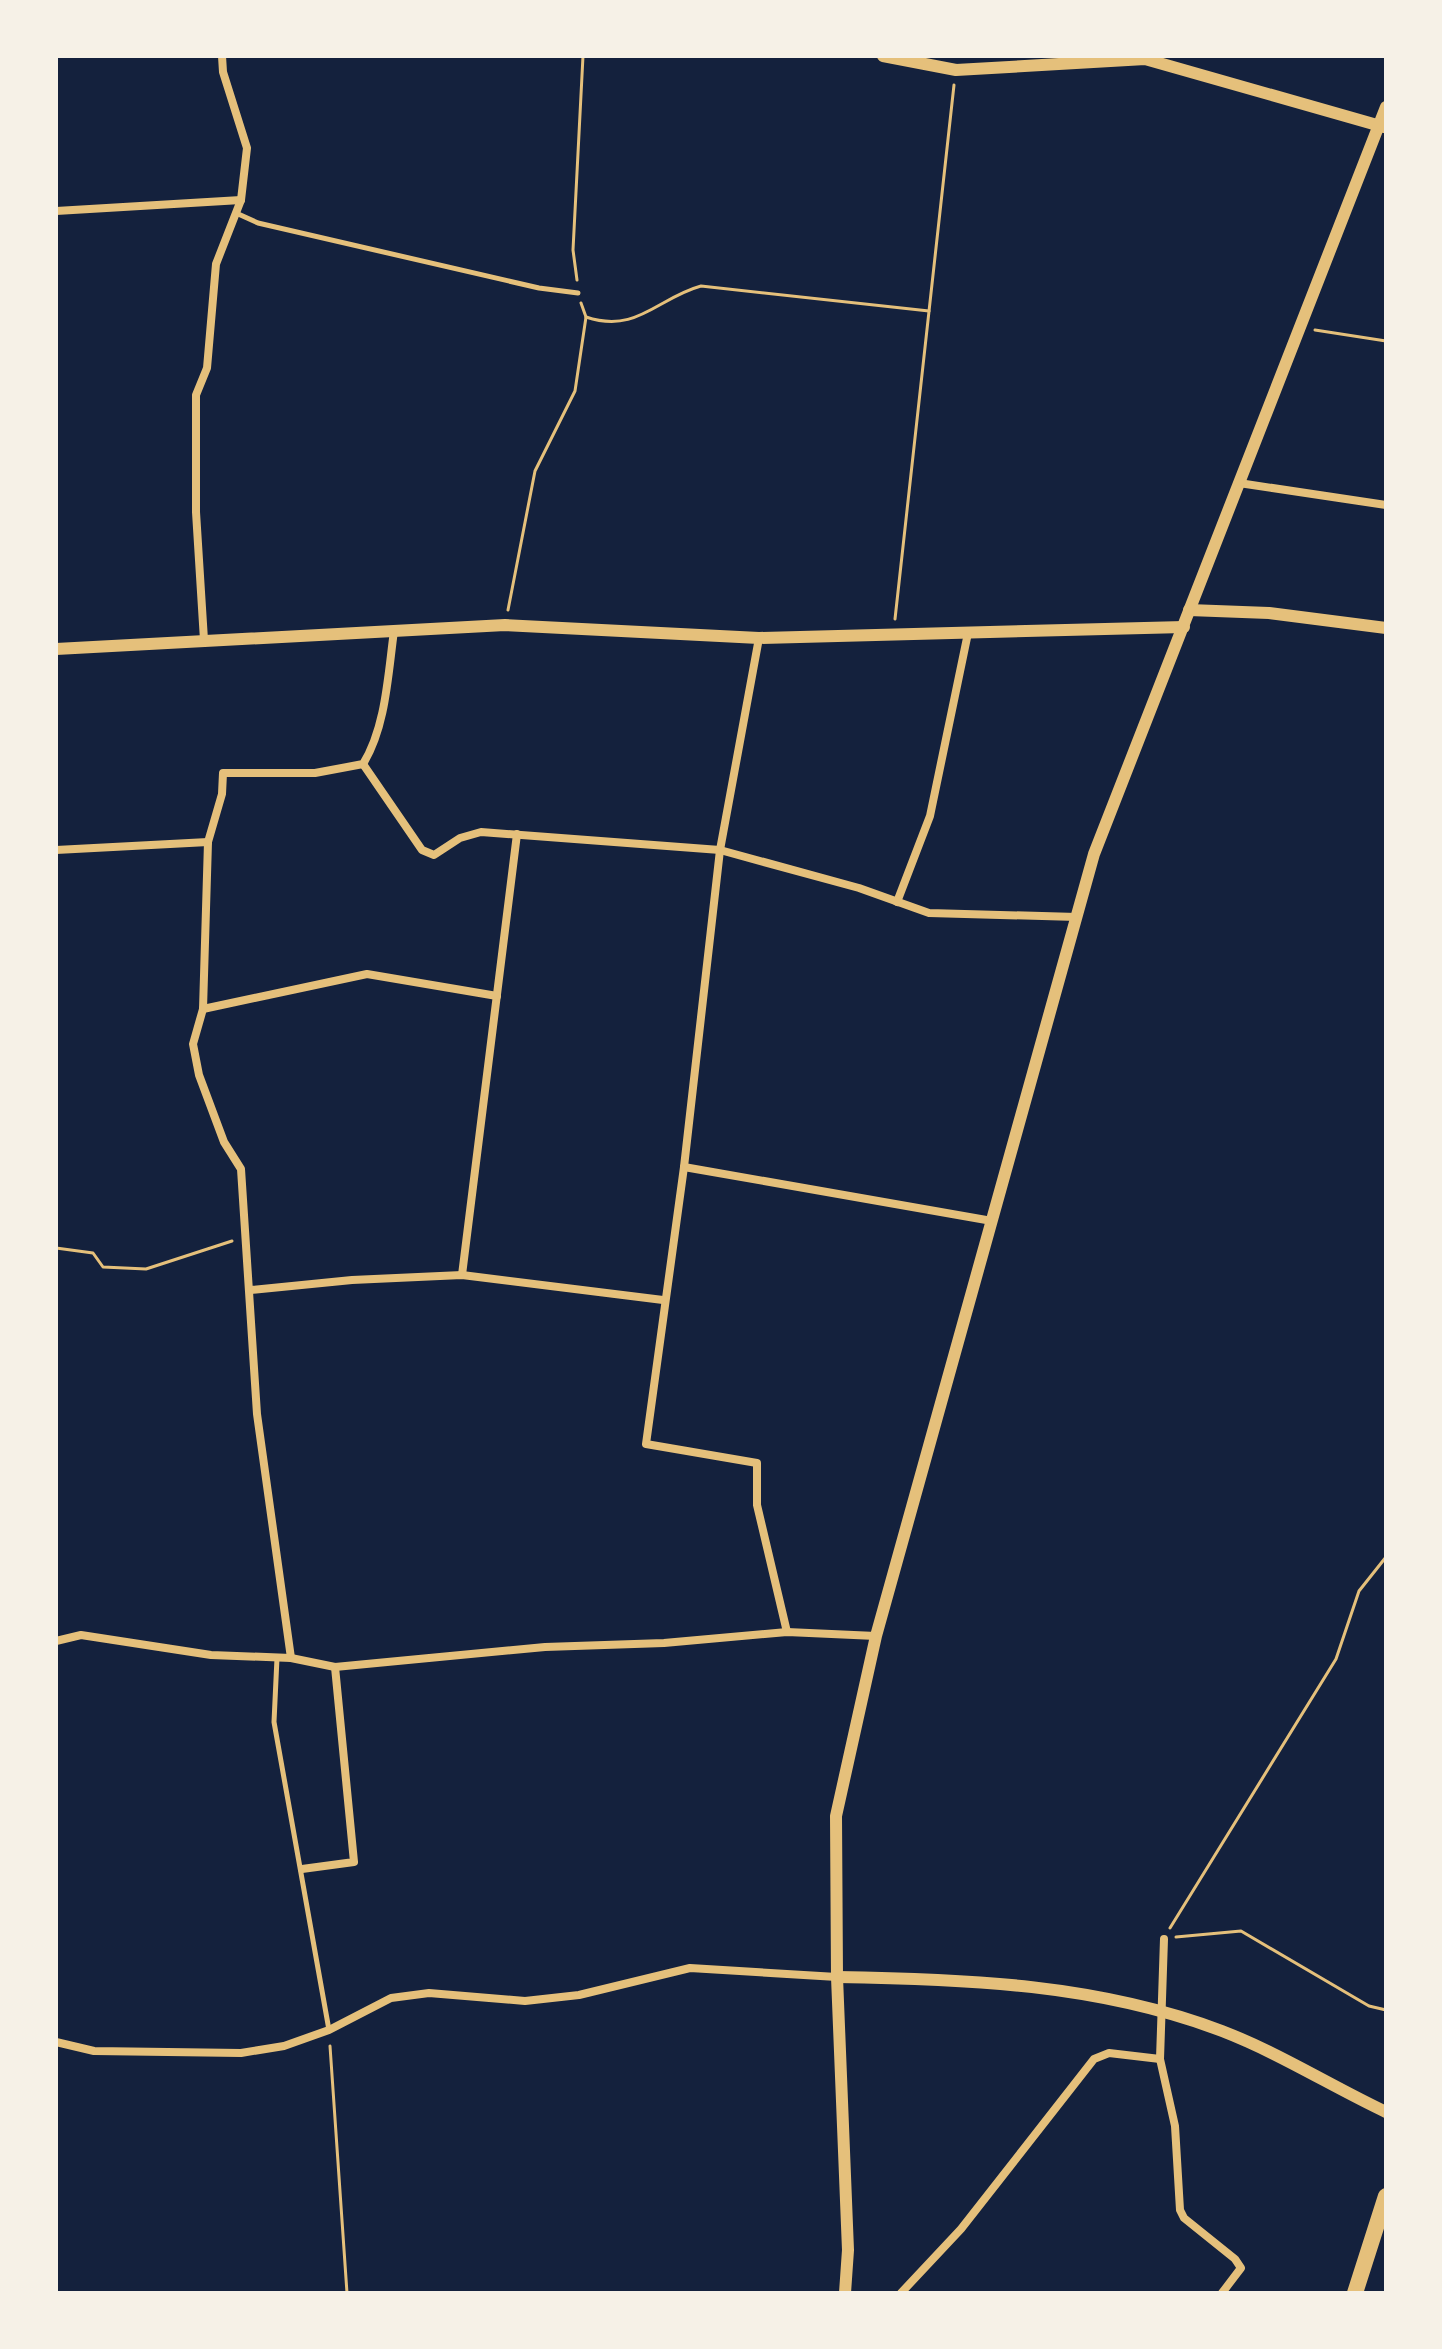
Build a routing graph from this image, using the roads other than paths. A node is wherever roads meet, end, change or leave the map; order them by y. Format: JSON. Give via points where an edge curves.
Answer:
{"nodes":[{"id":1,"x":222,"y":56,"type":"edge"},
{"id":2,"x":883,"y":56,"type":"edge"},
{"id":3,"x":1145,"y":58,"type":"edge"},
{"id":4,"x":1386,"y":107,"type":"edge"},
{"id":5,"x":1382,"y":127,"type":"edge"},
{"id":6,"x":241,"y":200,"type":"junction"},
{"id":7,"x":56,"y":211,"type":"edge"},
{"id":8,"x":236,"y":213,"type":"junction"},
{"id":9,"x":578,"y":293,"type":"road end"},
{"id":10,"x":1239,"y":483,"type":"junction"},
{"id":11,"x":1386,"y":505,"type":"edge"},
{"id":12,"x":1189,"y":610,"type":"junction"},
{"id":13,"x":1184,"y":627,"type":"junction"},
{"id":14,"x":1386,"y":628,"type":"edge"},
{"id":15,"x":394,"y":631,"type":"junction"},
{"id":16,"x":968,"y":633,"type":"junction"},
{"id":17,"x":759,"y":638,"type":"junction"},
{"id":18,"x":204,"y":640,"type":"junction"},
{"id":19,"x":56,"y":649,"type":"edge"},
{"id":20,"x":363,"y":764,"type":"junction"},
{"id":21,"x":517,"y":834,"type":"junction"},
{"id":22,"x":208,"y":842,"type":"junction"},
{"id":23,"x":56,"y":850,"type":"edge"},
{"id":24,"x":720,"y":850,"type":"junction"},
{"id":25,"x":897,"y":902,"type":"junction"},
{"id":26,"x":1077,"y":917,"type":"junction"},
{"id":27,"x":497,"y":996,"type":"junction"},
{"id":28,"x":203,"y":1009,"type":"junction"},
{"id":29,"x":684,"y":1167,"type":"junction"},
{"id":30,"x":992,"y":1221,"type":"junction"},
{"id":31,"x":462,"y":1275,"type":"junction"},
{"id":32,"x":251,"y":1290,"type":"junction"},
{"id":33,"x":663,"y":1300,"type":"junction"},
{"id":34,"x":787,"y":1632,"type":"junction"},
{"id":35,"x":876,"y":1636,"type":"junction"},
{"id":36,"x":56,"y":1641,"type":"edge"},
{"id":37,"x":278,"y":1657,"type":"junction"},
{"id":38,"x":291,"y":1658,"type":"junction"},
{"id":39,"x":335,"y":1667,"type":"junction"},
{"id":40,"x":302,"y":1869,"type":"junction"},
{"id":41,"x":1164,"y":1939,"type":"road end"},
{"id":42,"x":837,"y":1977,"type":"junction"},
{"id":43,"x":1161,"y":2010,"type":"junction"},
{"id":44,"x":329,"y":2030,"type":"junction"},
{"id":45,"x":56,"y":2042,"type":"edge"},
{"id":46,"x":1160,"y":2059,"type":"junction"},
{"id":47,"x":1386,"y":2112,"type":"edge"},
{"id":48,"x":1386,"y":2196,"type":"edge"},
{"id":49,"x":845,"y":2293,"type":"edge"},
{"id":50,"x":901,"y":2293,"type":"edge"},
{"id":51,"x":1222,"y":2293,"type":"edge"},
{"id":52,"x":1355,"y":2293,"type":"edge"}],
"edges":[{"from":1,"to":6,"type":"street","via":[[247,148]]},
{"from":2,"to":3,"type":"street","via":[[956,70]]},
{"from":3,"to":5,"type":"street"},
{"from":4,"to":5,"type":"street"},
{"from":5,"to":10,"type":"street"},
{"from":6,"to":7,"type":"street"},
{"from":6,"to":8,"type":"street"},
{"from":8,"to":9,"type":"lane","via":[[258,223]]},
{"from":8,"to":18,"type":"street","via":[[216,264],[207,368],[196,395]]},
{"from":10,"to":11,"type":"street"},
{"from":10,"to":12,"type":"street"},
{"from":12,"to":13,"type":"street"},
{"from":12,"to":14,"type":"street","via":[[1269,613]]},
{"from":13,"to":16,"type":"street"},
{"from":13,"to":26,"type":"street","via":[[1094,854]]},
{"from":15,"to":17,"type":"street","via":[[505,625]]},
{"from":15,"to":18,"type":"street"},
{"from":15,"to":20,"type":"street","via":[[385,698]]},
{"from":16,"to":17,"type":"street"},
{"from":16,"to":25,"type":"street","via":[[930,816]]},
{"from":17,"to":24,"type":"street"},
{"from":18,"to":19,"type":"street"},
{"from":20,"to":21,"type":"street","via":[[422,850],[434,855],[481,832]]},
{"from":20,"to":22,"type":"street","via":[[315,773],[223,773]]},
{"from":21,"to":24,"type":"street"},
{"from":21,"to":27,"type":"street"},
{"from":22,"to":23,"type":"street"},
{"from":22,"to":28,"type":"street"},
{"from":24,"to":25,"type":"street"},
{"from":24,"to":29,"type":"street"},
{"from":25,"to":26,"type":"street","via":[[929,913]]},
{"from":26,"to":30,"type":"street"},
{"from":27,"to":28,"type":"street","via":[[367,974]]},
{"from":27,"to":31,"type":"street"},
{"from":28,"to":32,"type":"street","via":[[193,1044],[224,1142],[241,1169]]},
{"from":29,"to":30,"type":"street"},
{"from":29,"to":33,"type":"street"},
{"from":30,"to":35,"type":"street"},
{"from":31,"to":32,"type":"street"},
{"from":31,"to":33,"type":"street"},
{"from":32,"to":38,"type":"street","via":[[257,1414]]},
{"from":33,"to":34,"type":"street","via":[[646,1444],[757,1463],[757,1505]]},
{"from":34,"to":35,"type":"street"},
{"from":34,"to":39,"type":"street"},
{"from":35,"to":42,"type":"street","via":[[836,1816]]},
{"from":36,"to":37,"type":"street","via":[[81,1635],[211,1655]]},
{"from":37,"to":38,"type":"street"},
{"from":37,"to":40,"type":"lane","via":[[274,1722]]},
{"from":38,"to":39,"type":"street"},
{"from":39,"to":40,"type":"street","via":[[354,1862]]},
{"from":40,"to":44,"type":"lane"},
{"from":41,"to":43,"type":"street"},
{"from":42,"to":43,"type":"street","via":[[1048,1987]]},
{"from":42,"to":44,"type":"street","via":[[690,1968],[579,1995],[525,2001],[429,1993],[391,1998]]},
{"from":42,"to":49,"type":"street","via":[[848,2250]]},
{"from":43,"to":46,"type":"street"},
{"from":43,"to":47,"type":"street","via":[[1223,2031]]},
{"from":44,"to":45,"type":"street","via":[[284,2046],[241,2053],[94,2051]]},
{"from":46,"to":50,"type":"street","via":[[1109,2053],[1094,2059],[961,2229]]},
{"from":46,"to":51,"type":"street","via":[[1175,2126],[1180,2210],[1241,2268]]},
{"from":48,"to":52,"type":"main road"}]}
